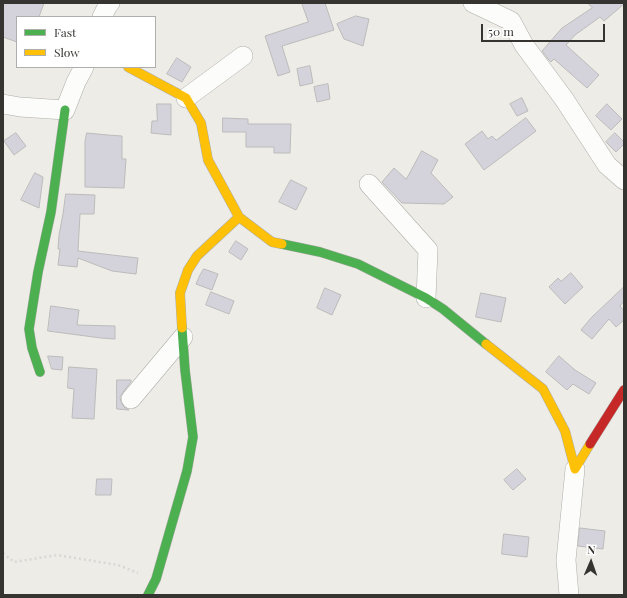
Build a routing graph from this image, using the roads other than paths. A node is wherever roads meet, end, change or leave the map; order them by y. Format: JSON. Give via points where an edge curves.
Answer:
{"nodes":[{"id":1,"x":110,"y":3,"type":"edge"},
{"id":2,"x":473,"y":3,"type":"edge"},
{"id":3,"x":103,"y":16,"type":"edge"},
{"id":4,"x":243,"y":56,"type":"dead end"},
{"id":5,"x":83,"y":68,"type":"edge"},
{"id":6,"x":130,"y":68,"type":"edge"},
{"id":7,"x":186,"y":98,"type":"junction"},
{"id":8,"x":3,"y":104,"type":"edge"},
{"id":9,"x":65,"y":110,"type":"junction"},
{"id":10,"x":624,"y":180,"type":"edge"},
{"id":11,"x":369,"y":184,"type":"dead end"},
{"id":12,"x":239,"y":217,"type":"junction"},
{"id":13,"x":426,"y":298,"type":"junction"},
{"id":14,"x":183,"y":337,"type":"junction"},
{"id":15,"x":40,"y":372,"type":"dead end"},
{"id":16,"x":624,"y":390,"type":"edge"},
{"id":17,"x":130,"y":400,"type":"dead end"},
{"id":18,"x":574,"y":469,"type":"junction"},
{"id":19,"x":148,"y":595,"type":"edge"},
{"id":20,"x":569,"y":595,"type":"edge"}],
"edges":[{"from":1,"to":3,"type":"street"},
{"from":2,"to":10,"type":"street","via":[[510,22],[564,98],[607,165]]},
{"from":4,"to":7,"type":"street"},
{"from":5,"to":9,"type":"street"},
{"from":6,"to":7,"type":"street"},
{"from":7,"to":12,"type":"street","via":[[201,123],[208,160]]},
{"from":8,"to":9,"type":"street"},
{"from":9,"to":15,"type":"street","via":[[51,212],[38,272],[30,329],[32,348]]},
{"from":11,"to":13,"type":"street","via":[[428,250]]},
{"from":12,"to":13,"type":"street","via":[[272,242],[320,252],[358,264]]},
{"from":12,"to":14,"type":"street","via":[[197,256],[188,270],[180,293]]},
{"from":13,"to":18,"type":"street","via":[[543,389],[565,431]]},
{"from":14,"to":17,"type":"street"},
{"from":14,"to":19,"type":"street","via":[[193,437],[187,471],[156,579]]},
{"from":16,"to":18,"type":"street"},
{"from":18,"to":20,"type":"street","via":[[566,560]]}]}
